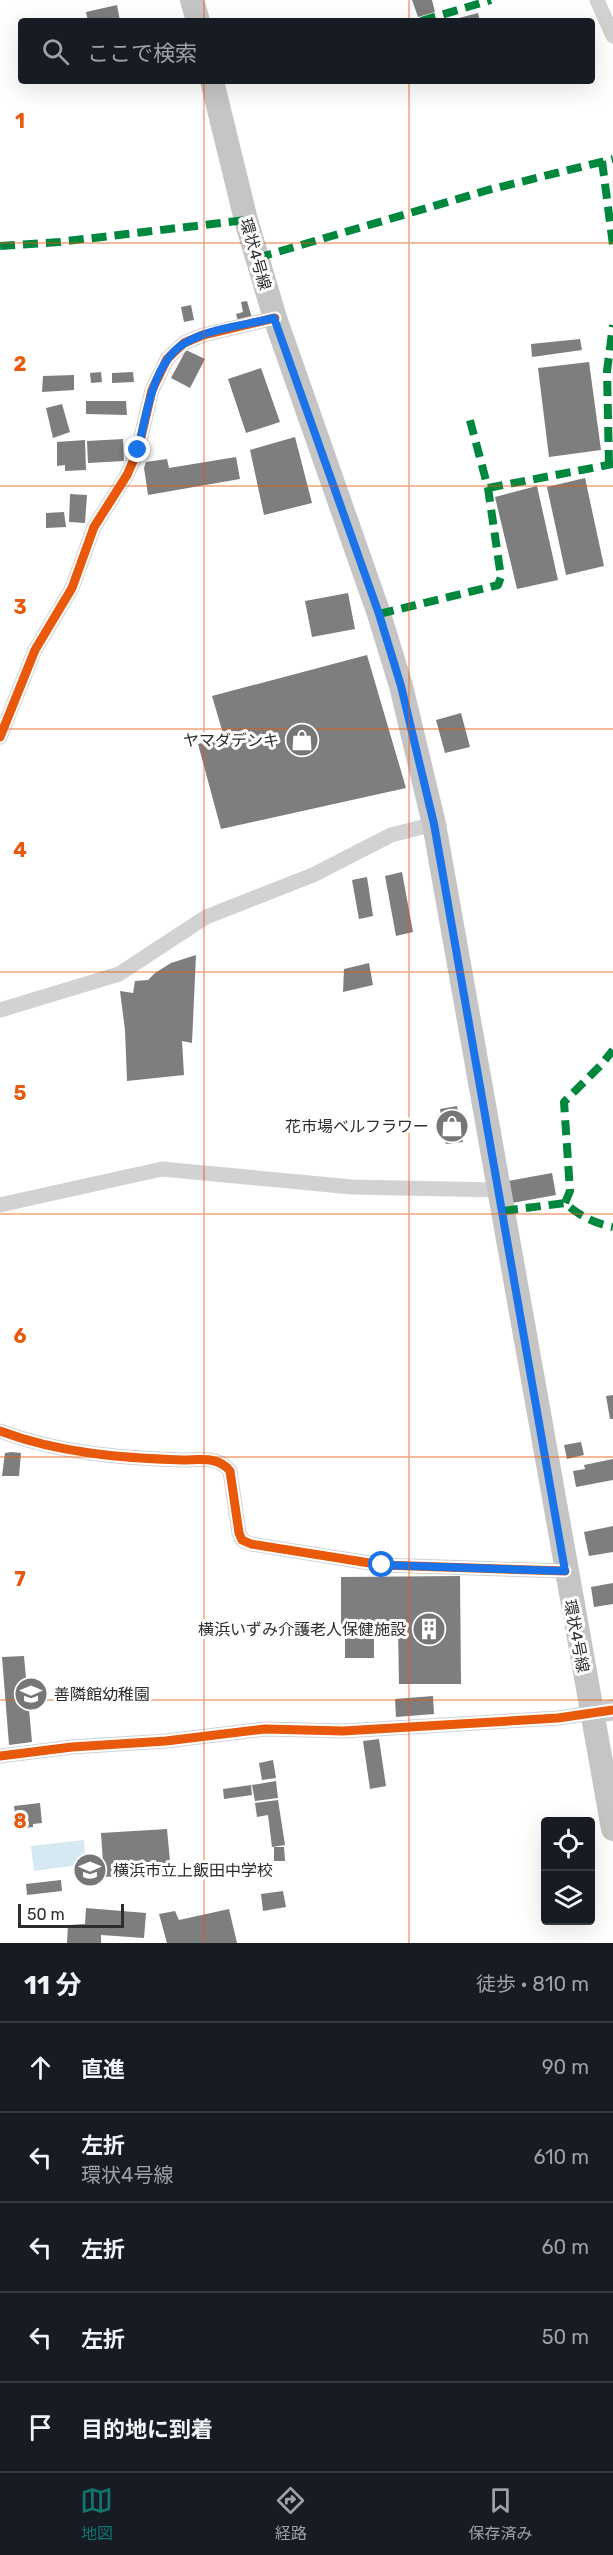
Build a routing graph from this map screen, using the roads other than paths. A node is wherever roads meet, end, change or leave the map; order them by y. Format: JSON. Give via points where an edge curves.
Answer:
{"nodes":[{"id":1,"x":192,"y":0,"type":"edge"},
{"id":2,"x":597,"y":0,"type":"edge"},
{"id":3,"x":197,"y":18,"type":"edge"},
{"id":4,"x":613,"y":36,"type":"edge"},
{"id":5,"x":213,"y":84,"type":"edge"},
{"id":6,"x":274,"y":318,"type":"junction"},
{"id":7,"x":0,"y":737,"type":"edge"},
{"id":8,"x":434,"y":824,"type":"junction"},
{"id":9,"x":0,"y":1010,"type":"edge"},
{"id":10,"x":499,"y":1190,"type":"junction"},
{"id":11,"x":0,"y":1205,"type":"edge"},
{"id":12,"x":0,"y":1431,"type":"edge"},
{"id":13,"x":565,"y":1571,"type":"junction"},
{"id":14,"x":602,"y":1711,"type":"edge"},
{"id":15,"x":0,"y":1756,"type":"edge"},
{"id":16,"x":613,"y":1829,"type":"edge"}],
"edges":[{"from":1,"to":3,"type":"main road"},
{"from":2,"to":4,"type":"street"},
{"from":5,"to":6,"type":"main road","name":"環状4号線"},
{"from":6,"to":7,"type":"street","via":[[203,335],[184,343],[167,359],[152,390],[138,450],[127,475],[94,527],[72,588],[35,650]]},
{"from":6,"to":8,"type":"main road","name":"環状4号線","via":[[379,614],[401,686]]},
{"from":8,"to":9,"type":"street","via":[[391,835],[312,875],[206,917],[119,974]]},
{"from":8,"to":10,"type":"main road","name":"環状4号線"},
{"from":10,"to":11,"type":"street","via":[[352,1187],[162,1169]]},
{"from":10,"to":13,"type":"main road","name":"環状4号線"},
{"from":12,"to":13,"type":"street","via":[[27,1441],[123,1458],[217,1460],[230,1471],[239,1533],[242,1540],[251,1544],[382,1565]]},
{"from":13,"to":14,"type":"main road","name":"環状4号線"},
{"from":14,"to":15,"type":"street","via":[[558,1718],[344,1731],[265,1729]]},
{"from":14,"to":16,"type":"main road","name":"環状4号線"}]}
